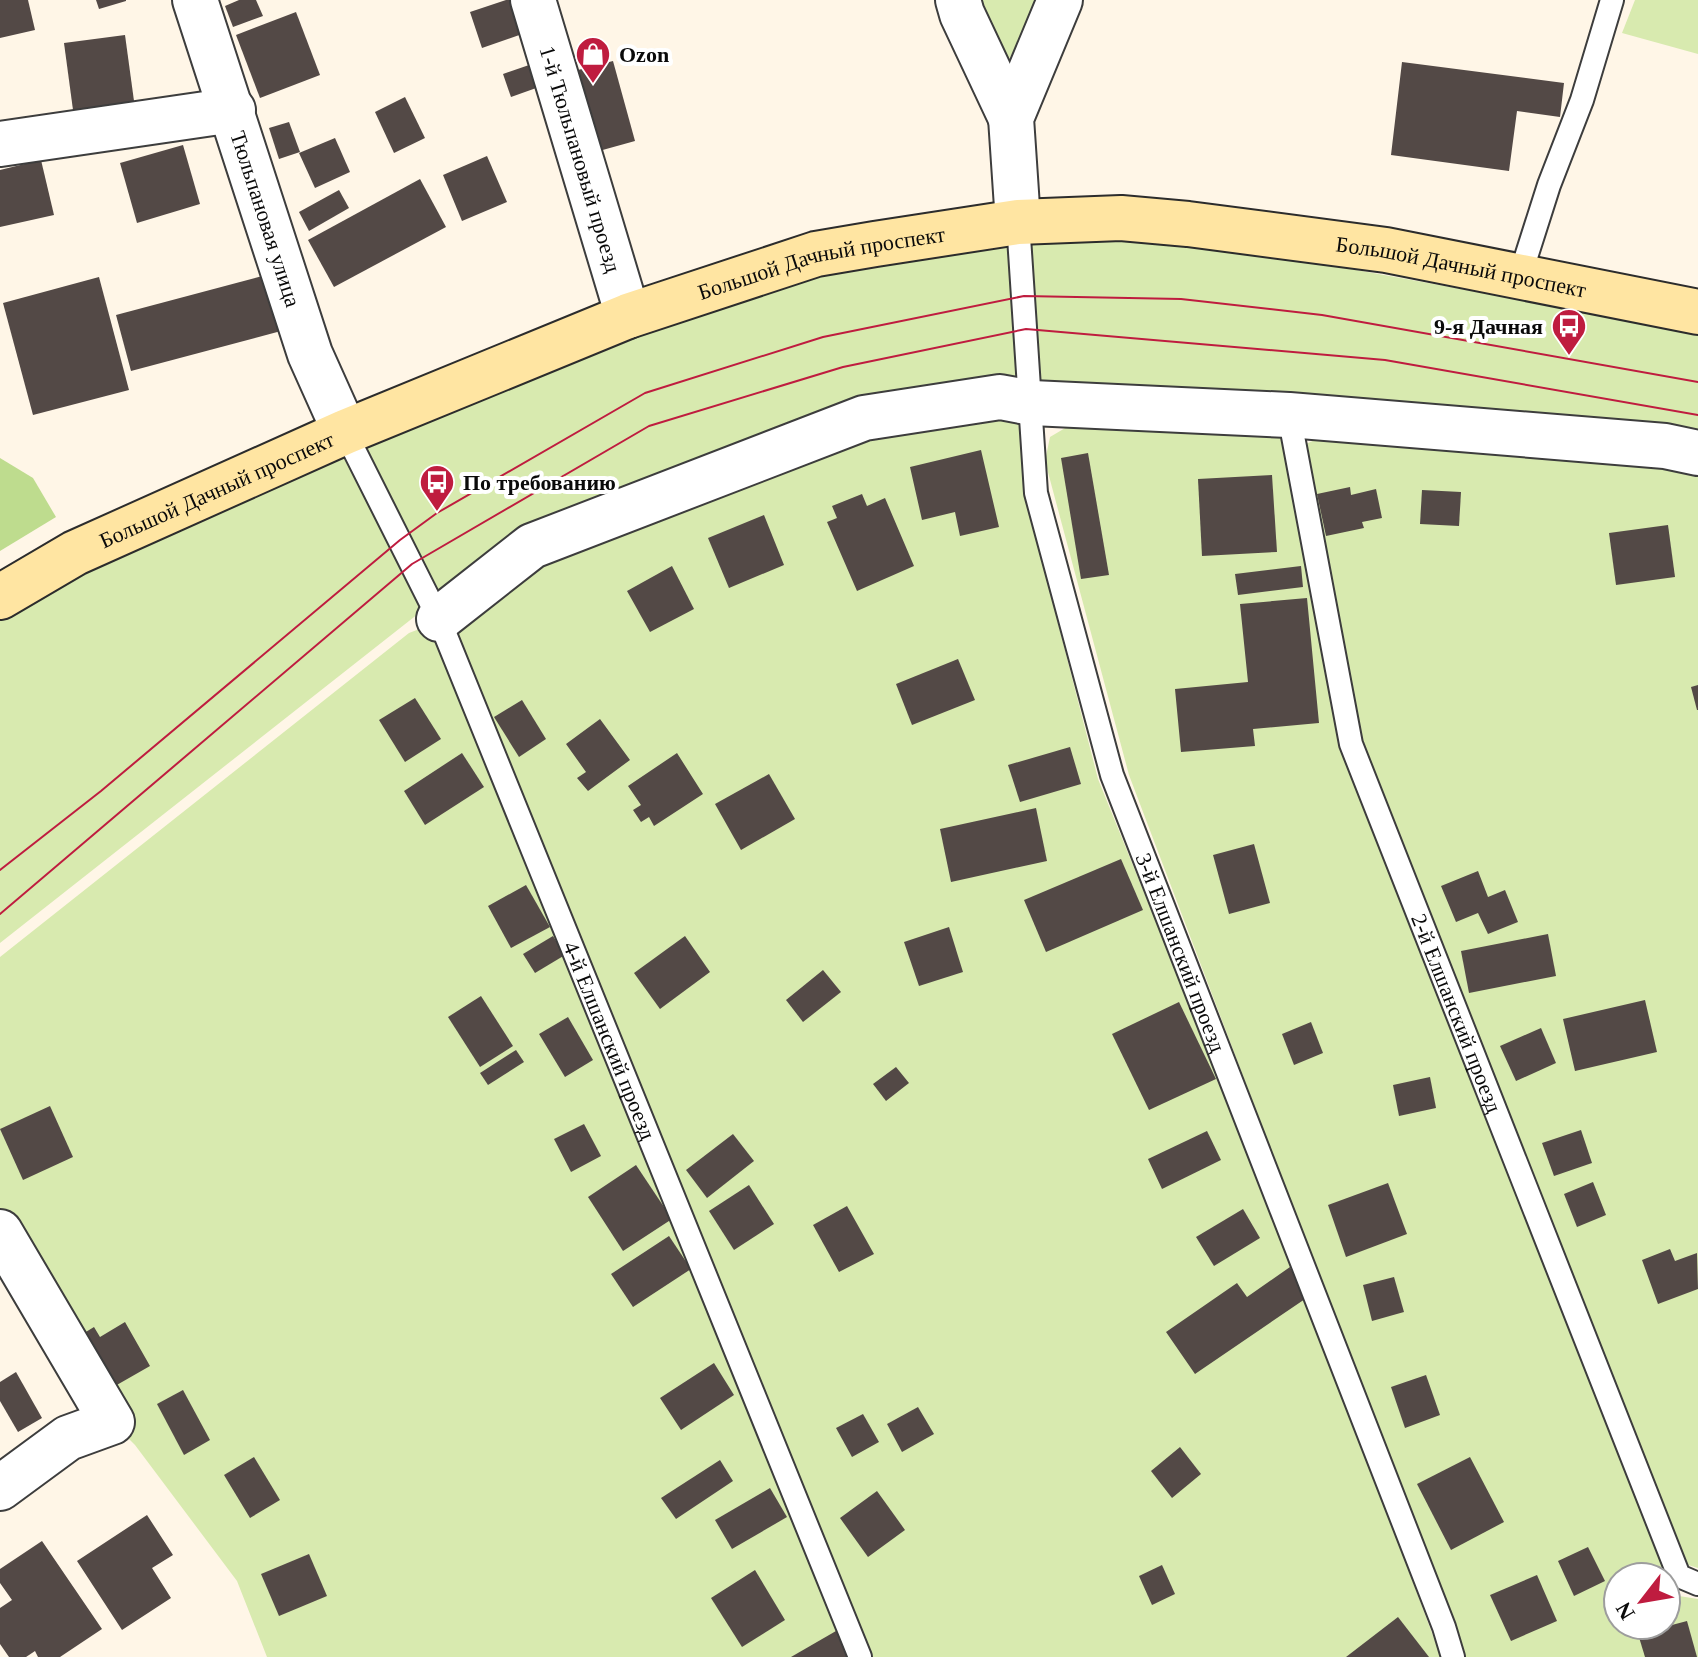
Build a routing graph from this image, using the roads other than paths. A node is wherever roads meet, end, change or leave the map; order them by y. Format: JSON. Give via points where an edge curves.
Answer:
{"nodes":[{"id":1,"x":195,"y":0,"type":"edge"},
{"id":2,"x":533,"y":0,"type":"edge"},
{"id":3,"x":958,"y":0,"type":"edge"},
{"id":4,"x":1060,"y":0,"type":"edge"},
{"id":5,"x":1612,"y":0,"type":"edge"},
{"id":6,"x":233,"y":110,"type":"junction"},
{"id":7,"x":1011,"y":118,"type":"junction"},
{"id":8,"x":0,"y":144,"type":"edge"},
{"id":9,"x":1018,"y":222,"type":"junction"},
{"id":10,"x":1520,"y":276,"type":"junction"},
{"id":11,"x":1698,"y":312,"type":"edge"},
{"id":12,"x":628,"y":316,"type":"junction"},
{"id":13,"x":1032,"y":403,"type":"junction"},
{"id":14,"x":1289,"y":415,"type":"junction"},
{"id":15,"x":345,"y":432,"type":"junction"},
{"id":16,"x":1698,"y":453,"type":"edge"},
{"id":17,"x":0,"y":597,"type":"edge"},
{"id":18,"x":439,"y":619,"type":"junction"},
{"id":19,"x":0,"y":1232,"type":"edge"},
{"id":20,"x":0,"y":1488,"type":"edge"},
{"id":21,"x":1698,"y":1584,"type":"edge"},
{"id":22,"x":860,"y":1657,"type":"edge"},
{"id":23,"x":1453,"y":1657,"type":"edge"}],
"edges":[{"from":1,"to":6,"type":"street","name":"Тюльпановая улица"},
{"from":2,"to":12,"type":"street","name":"1-й Тюльпановый проезд"},
{"from":3,"to":7,"type":"street"},
{"from":4,"to":7,"type":"street"},
{"from":5,"to":10,"type":"lane"},
{"from":6,"to":8,"type":"street"},
{"from":6,"to":15,"type":"street","name":"Тюльпановая улица","via":[[310,354]]},
{"from":7,"to":9,"type":"street"},
{"from":9,"to":10,"type":"main road","name":"Большой Дачный проспект","via":[[1121,218],[1188,224],[1386,250]]},
{"from":9,"to":12,"type":"main road","name":"Большой Дачный проспект","via":[[816,254]]},
{"from":9,"to":13,"type":"lane","name":"3-й Елшанский проезд"},
{"from":10,"to":11,"type":"main road","name":"Большой Дачный проспект"},
{"from":12,"to":15,"type":"main road","name":"Большой Дачный проспект"},
{"from":13,"to":14,"type":"street"},
{"from":13,"to":18,"type":"street","via":[[1000,397],[864,418],[532,546]]},
{"from":13,"to":23,"type":"lane","name":"3-й Елшанский проезд","via":[[1036,493],[1112,775]]},
{"from":14,"to":16,"type":"street"},
{"from":14,"to":21,"type":"lane","name":"2-й Елшанский проезд","via":[[1351,744],[1679,1576]]},
{"from":15,"to":17,"type":"main road","name":"Большой Дачный проспект","via":[[75,553]]},
{"from":15,"to":18,"type":"lane","name":"4-й Елшанский проезд"},
{"from":18,"to":22,"type":"lane","name":"4-й Елшанский проезд"},
{"from":19,"to":20,"type":"street","via":[[112,1422],[68,1438]]}]}
